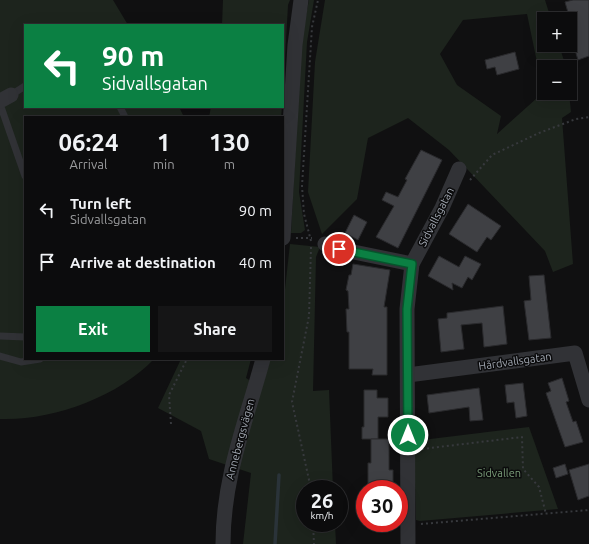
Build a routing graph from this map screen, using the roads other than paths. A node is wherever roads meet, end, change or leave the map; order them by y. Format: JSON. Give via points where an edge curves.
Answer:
{"nodes":[{"id":1,"x":301,"y":0,"type":"edge"},
{"id":2,"x":24,"y":87,"type":"edge"},
{"id":3,"x":4,"y":100,"type":"edge"},
{"id":4,"x":459,"y":169,"type":"dead end"},
{"id":5,"x":24,"y":172,"type":"edge"},
{"id":6,"x":286,"y":238,"type":"edge"},
{"id":7,"x":325,"y":244,"type":"road end"},
{"id":8,"x":412,"y":264,"type":"junction"},
{"id":9,"x":0,"y":336,"type":"edge"},
{"id":10,"x":24,"y":337,"type":"edge"},
{"id":11,"x":0,"y":356,"type":"edge"},
{"id":12,"x":34,"y":360,"type":"edge"},
{"id":13,"x":263,"y":360,"type":"edge"},
{"id":14,"x":408,"y":375,"type":"junction"},
{"id":15,"x":589,"y":400,"type":"edge"},
{"id":16,"x":223,"y":544,"type":"edge"},
{"id":17,"x":408,"y":544,"type":"edge"}],
"edges":[{"from":1,"to":6,"type":"street","via":[[295,45]]},
{"from":2,"to":3,"type":"lane"},
{"from":3,"to":5,"type":"lane"},
{"from":4,"to":8,"type":"street","name":"Sidvallsgatan","via":[[442,208]]},
{"from":7,"to":8,"type":"street"},
{"from":8,"to":14,"type":"street","name":"Sidvallsgatan","via":[[407,309]]},
{"from":9,"to":10,"type":"lane"},
{"from":11,"to":12,"type":"lane","via":[[21,362]]},
{"from":13,"to":16,"type":"street","name":"Annebergsvägen","via":[[230,468],[223,522]]},
{"from":14,"to":15,"type":"street","name":"Hårdvallsgatan","via":[[574,353]]},
{"from":14,"to":17,"type":"street","name":"Sidvallsgatan"}]}
